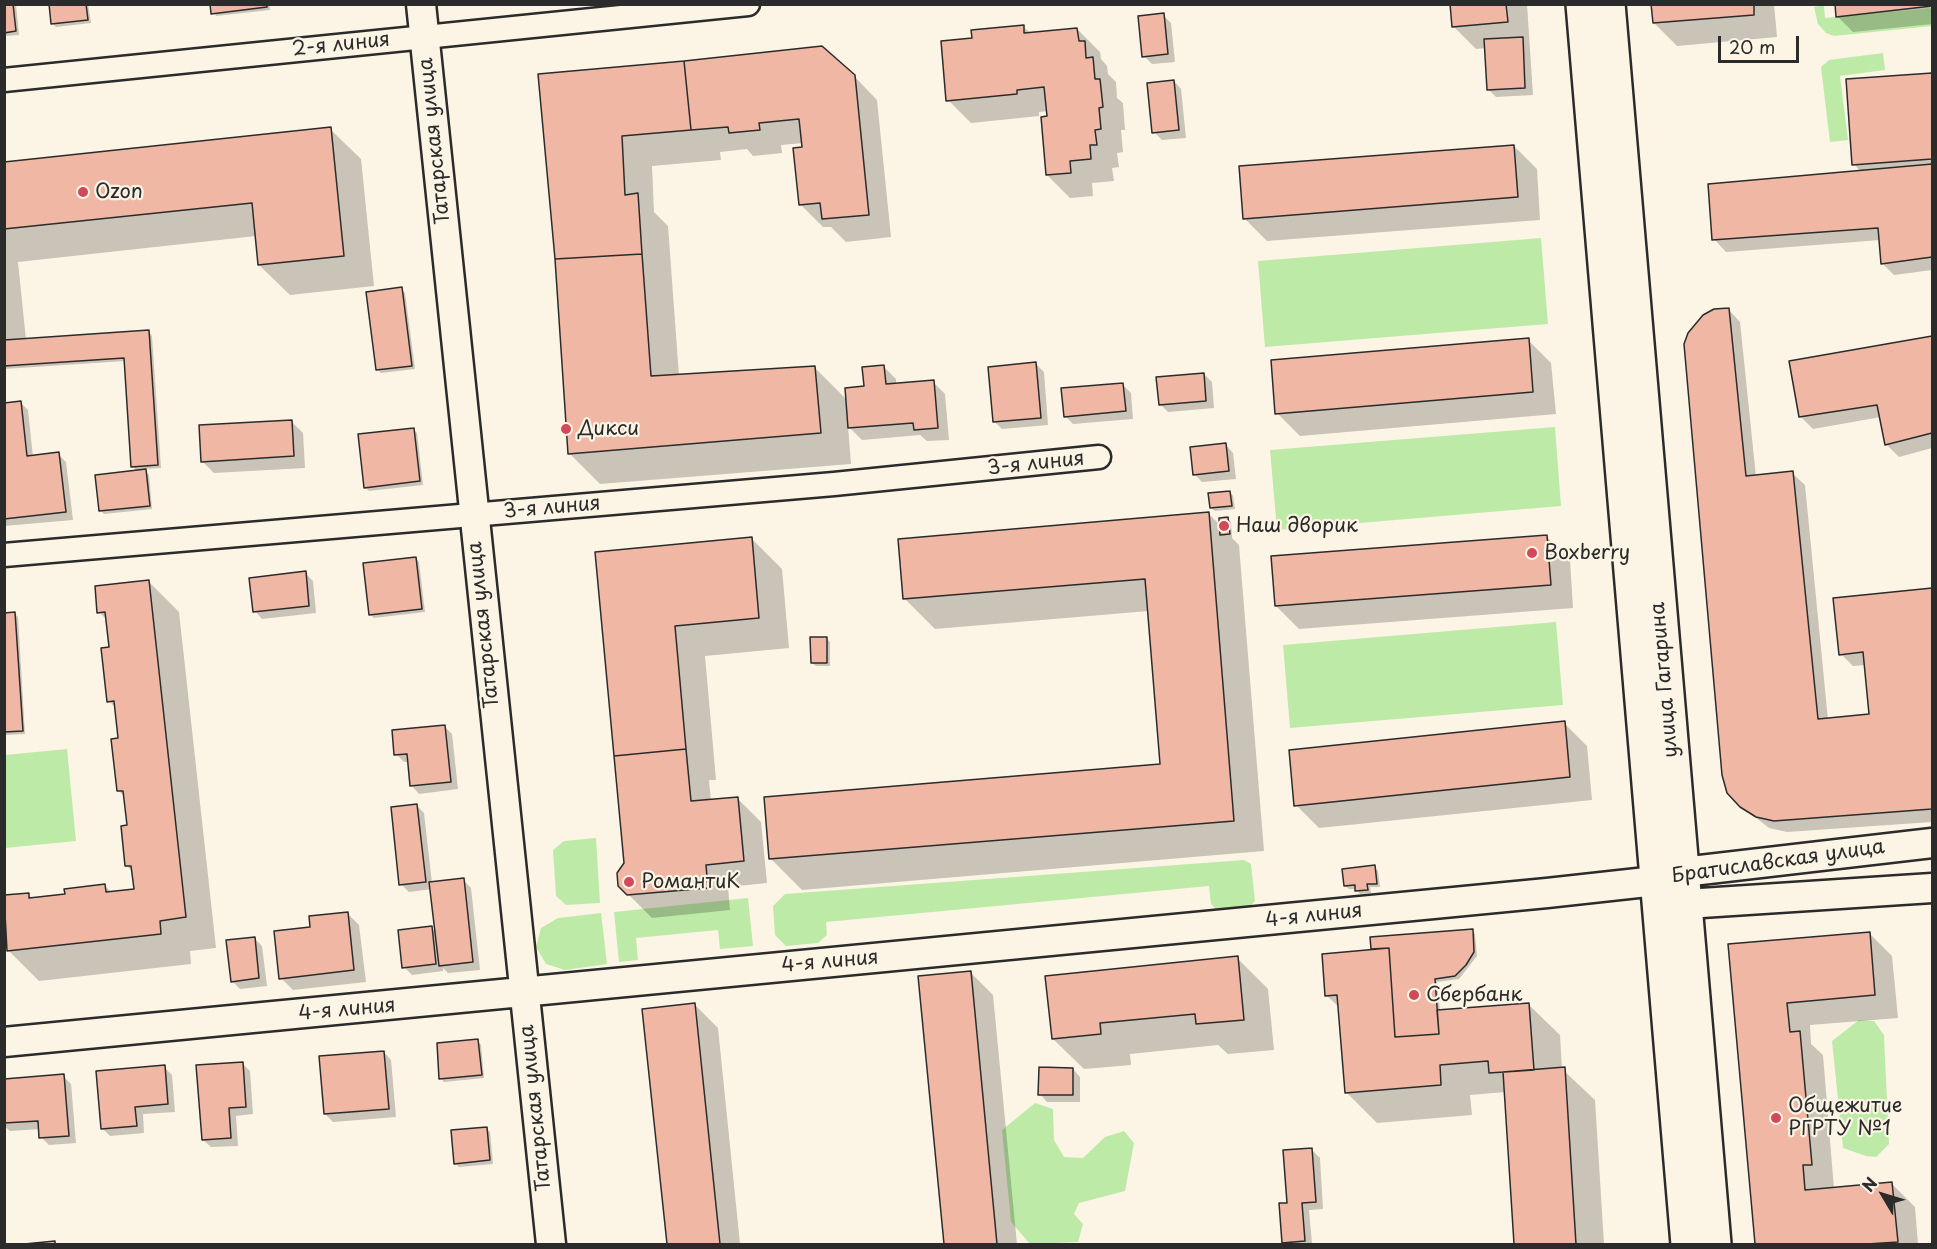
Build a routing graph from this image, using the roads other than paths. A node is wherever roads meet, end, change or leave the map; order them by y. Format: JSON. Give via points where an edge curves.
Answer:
{"nodes":[{"id":1,"x":421,"y":4,"type":"edge"},
{"id":2,"x":748,"y":4,"type":"edge"},
{"id":3,"x":1582,"y":4,"type":"edge"},
{"id":4,"x":1608,"y":4,"type":"edge"},
{"id":5,"x":424,"y":37,"type":"junction"},
{"id":6,"x":4,"y":80,"type":"edge"},
{"id":7,"x":1604,"y":116,"type":"junction"},
{"id":8,"x":1099,"y":457,"type":"dead end"},
{"id":9,"x":473,"y":515,"type":"junction"},
{"id":10,"x":4,"y":555,"type":"edge"},
{"id":11,"x":1932,"y":843,"type":"edge"},
{"id":12,"x":1670,"y":876,"type":"junction"},
{"id":13,"x":1932,"y":888,"type":"edge"},
{"id":14,"x":1686,"y":904,"type":"junction"},
{"id":15,"x":524,"y":993,"type":"junction"},
{"id":16,"x":4,"y":1042,"type":"edge"},
{"id":17,"x":551,"y":1245,"type":"edge"},
{"id":18,"x":1688,"y":1245,"type":"edge"},
{"id":19,"x":1714,"y":1245,"type":"edge"}],
"edges":[{"from":1,"to":5,"type":"street","name":"Татарская улица"},
{"from":2,"to":5,"type":"street","name":"2-я линия"},
{"from":3,"to":7,"type":"main road","name":"улица Гагарина"},
{"from":4,"to":7,"type":"main road","name":"улица Гагарина"},
{"from":5,"to":6,"type":"street","name":"2-я линия"},
{"from":5,"to":9,"type":"street","name":"Татарская улица"},
{"from":7,"to":12,"type":"main road","name":"улица Гагарина"},
{"from":8,"to":9,"type":"street","name":"3-я линия"},
{"from":9,"to":10,"type":"street","name":"3-я линия"},
{"from":9,"to":15,"type":"street","name":"Татарская улица"},
{"from":11,"to":12,"type":"street","name":"Братиславская улица"},
{"from":12,"to":14,"type":"main road","name":"улица Гагарина"},
{"from":12,"to":15,"type":"street","name":"4-я линия"},
{"from":12,"to":18,"type":"main road","name":"улица Гагарина"},
{"from":13,"to":14,"type":"street","name":"Братиславская улица"},
{"from":14,"to":19,"type":"main road","name":"улица Гагарина"},
{"from":15,"to":16,"type":"street","name":"4-я линия"},
{"from":15,"to":17,"type":"street","name":"Татарская улица"}]}
